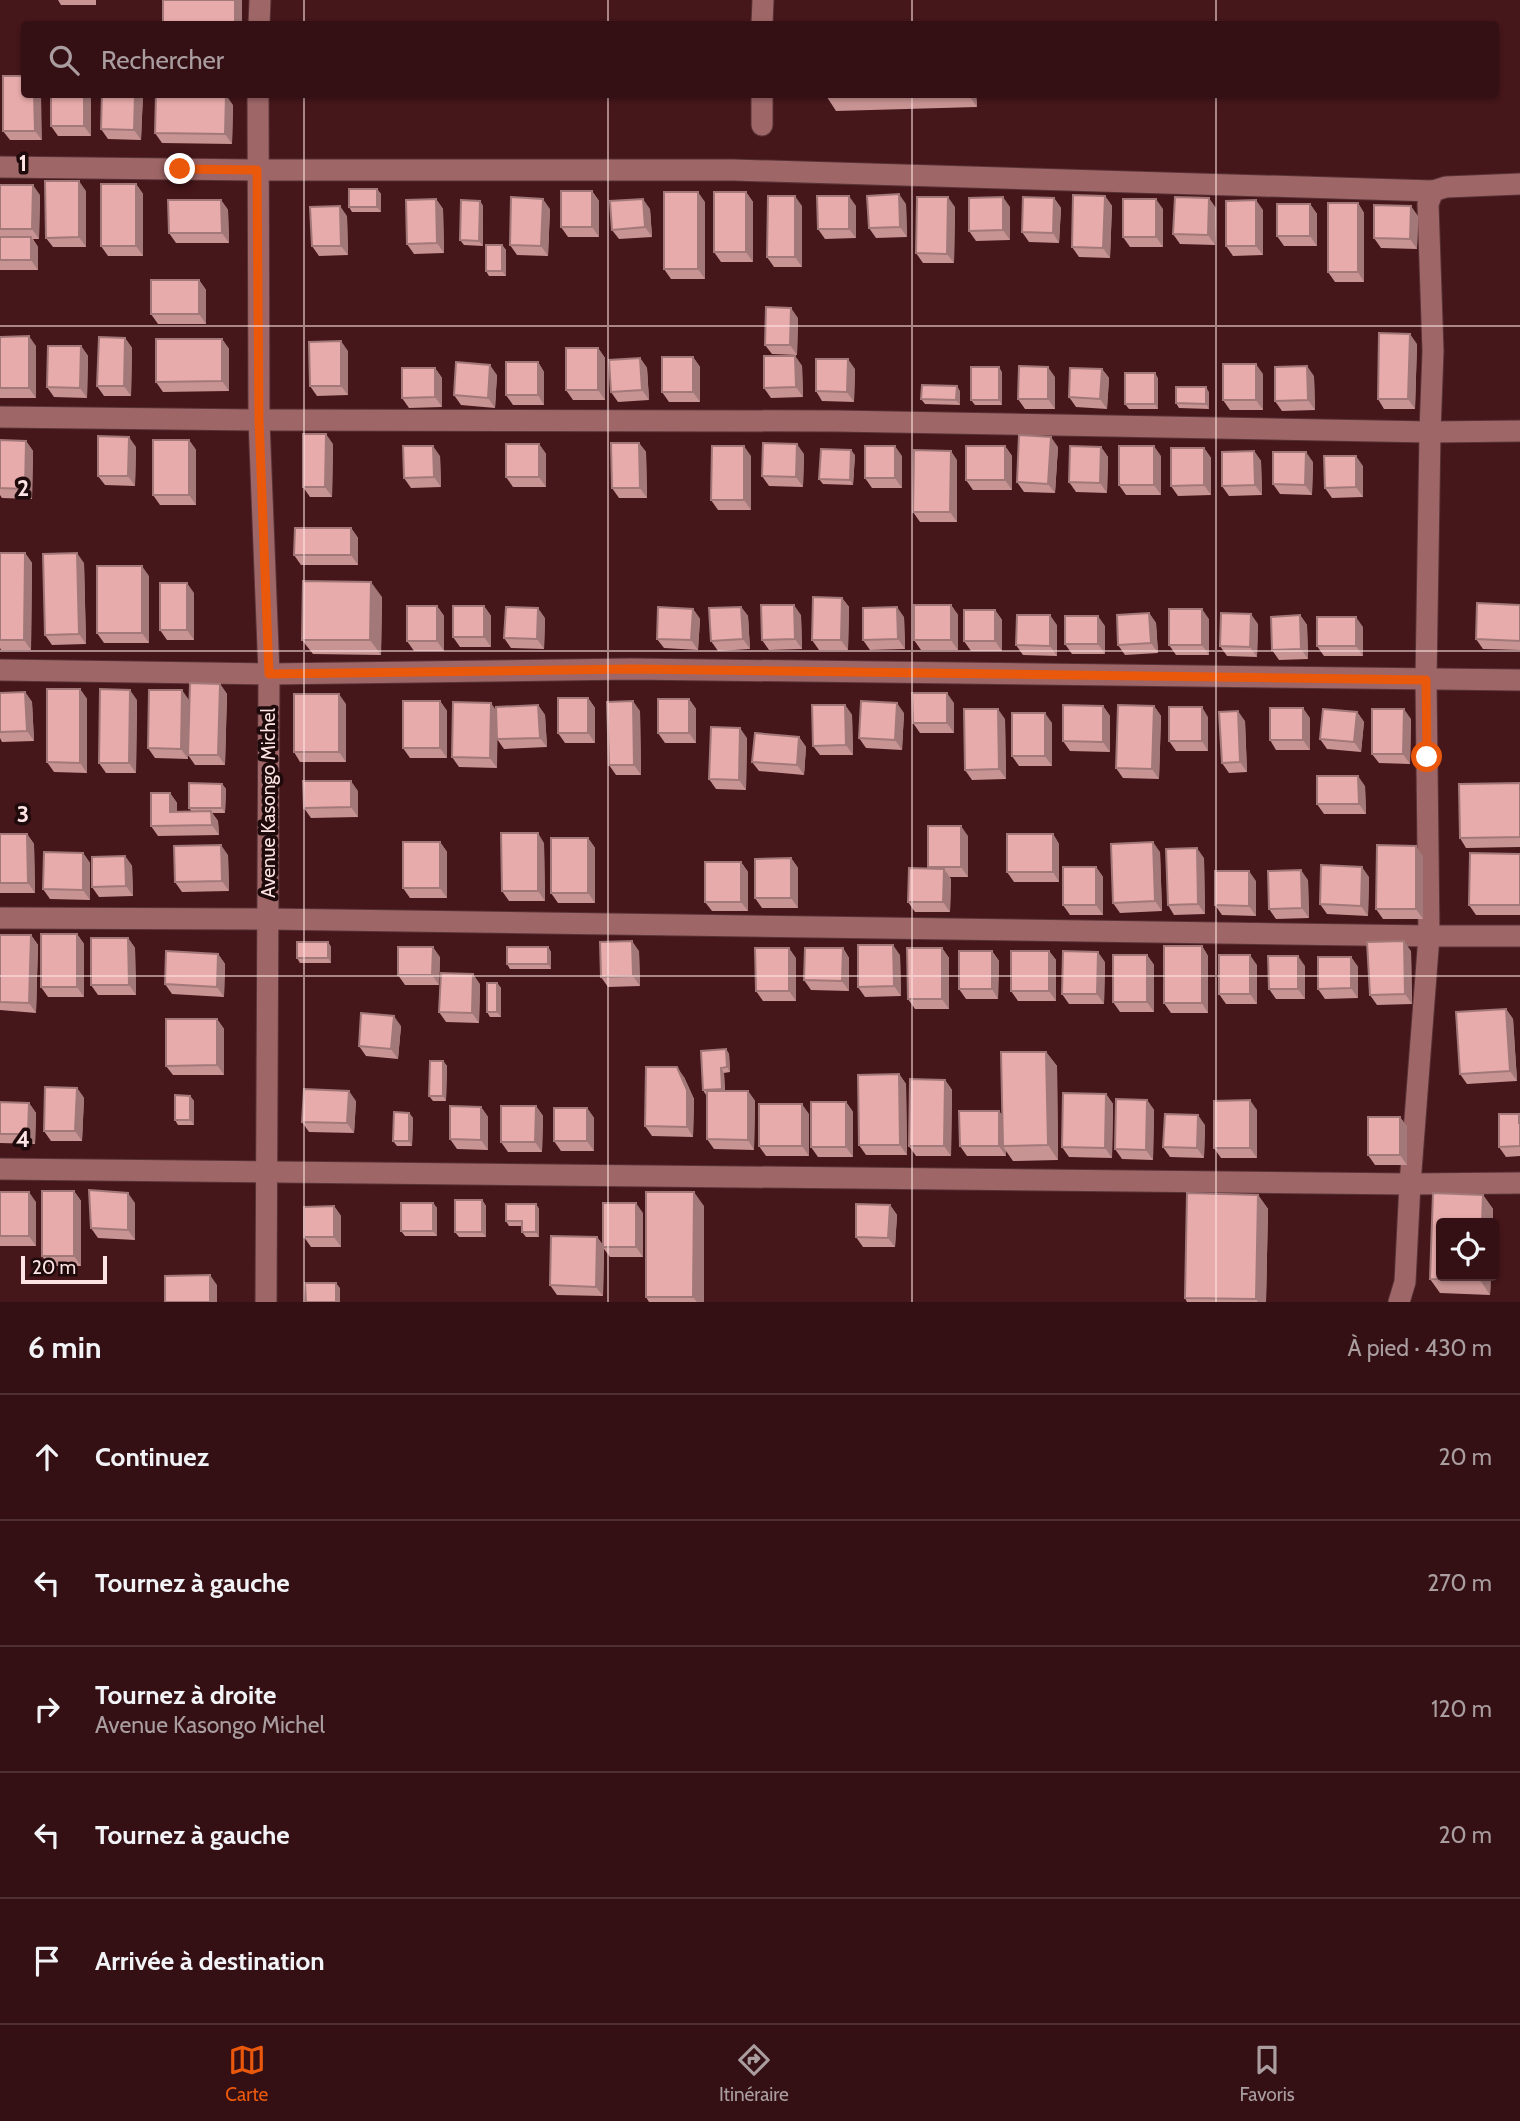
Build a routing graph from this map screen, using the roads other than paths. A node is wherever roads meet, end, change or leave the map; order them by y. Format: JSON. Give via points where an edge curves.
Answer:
{"nodes":[{"id":1,"x":260,"y":0,"type":"edge"},
{"id":2,"x":763,"y":0,"type":"edge"},
{"id":3,"x":259,"y":21,"type":"edge"},
{"id":4,"x":762,"y":21,"type":"edge"},
{"id":5,"x":258,"y":98,"type":"edge"},
{"id":6,"x":762,"y":98,"type":"edge"},
{"id":7,"x":762,"y":125,"type":"dead end"},
{"id":8,"x":0,"y":167,"type":"edge"},
{"id":9,"x":257,"y":170,"type":"junction"},
{"id":10,"x":1520,"y":184,"type":"edge"},
{"id":11,"x":1433,"y":191,"type":"junction"},
{"id":12,"x":0,"y":417,"type":"edge"},
{"id":13,"x":259,"y":420,"type":"junction"},
{"id":14,"x":1520,"y":431,"type":"edge"},
{"id":15,"x":1430,"y":432,"type":"junction"},
{"id":16,"x":0,"y":670,"type":"edge"},
{"id":17,"x":269,"y":674,"type":"junction"},
{"id":18,"x":1426,"y":680,"type":"junction"},
{"id":19,"x":1520,"y":680,"type":"edge"},
{"id":20,"x":0,"y":918,"type":"edge"},
{"id":21,"x":267,"y":919,"type":"junction"},
{"id":22,"x":1429,"y":936,"type":"junction"},
{"id":23,"x":1520,"y":936,"type":"edge"},
{"id":24,"x":0,"y":1169,"type":"edge"},
{"id":25,"x":267,"y":1173,"type":"junction"},
{"id":26,"x":1520,"y":1183,"type":"edge"},
{"id":27,"x":1410,"y":1184,"type":"junction"},
{"id":28,"x":267,"y":1302,"type":"edge"},
{"id":29,"x":1398,"y":1302,"type":"edge"}],
"edges":[{"from":1,"to":3,"type":"street"},
{"from":2,"to":4,"type":"street"},
{"from":5,"to":9,"type":"street","name":"Avenue Kasongo Michel"},
{"from":6,"to":7,"type":"street"},
{"from":8,"to":9,"type":"street"},
{"from":9,"to":11,"type":"street","via":[[733,170]]},
{"from":9,"to":13,"type":"street","name":"Avenue Kasongo Michel"},
{"from":10,"to":11,"type":"street"},
{"from":11,"to":15,"type":"street","via":[[1428,204],[1433,351]]},
{"from":12,"to":13,"type":"street"},
{"from":13,"to":15,"type":"street","via":[[835,421]]},
{"from":13,"to":17,"type":"street","name":"Avenue Kasongo Michel"},
{"from":14,"to":15,"type":"street"},
{"from":15,"to":18,"type":"street"},
{"from":16,"to":17,"type":"street"},
{"from":17,"to":18,"type":"street","via":[[631,669]]},
{"from":17,"to":21,"type":"street","name":"Avenue Kasongo Michel"},
{"from":18,"to":19,"type":"street"},
{"from":18,"to":22,"type":"street"},
{"from":20,"to":21,"type":"street"},
{"from":21,"to":22,"type":"street"},
{"from":21,"to":25,"type":"street","name":"Avenue Kasongo Michel"},
{"from":22,"to":23,"type":"street"},
{"from":22,"to":27,"type":"street"},
{"from":24,"to":25,"type":"street"},
{"from":25,"to":27,"type":"street"},
{"from":25,"to":28,"type":"street","name":"Avenue Kasongo Michel"},
{"from":26,"to":27,"type":"street"},
{"from":27,"to":29,"type":"street","via":[[1405,1282]]}]}
